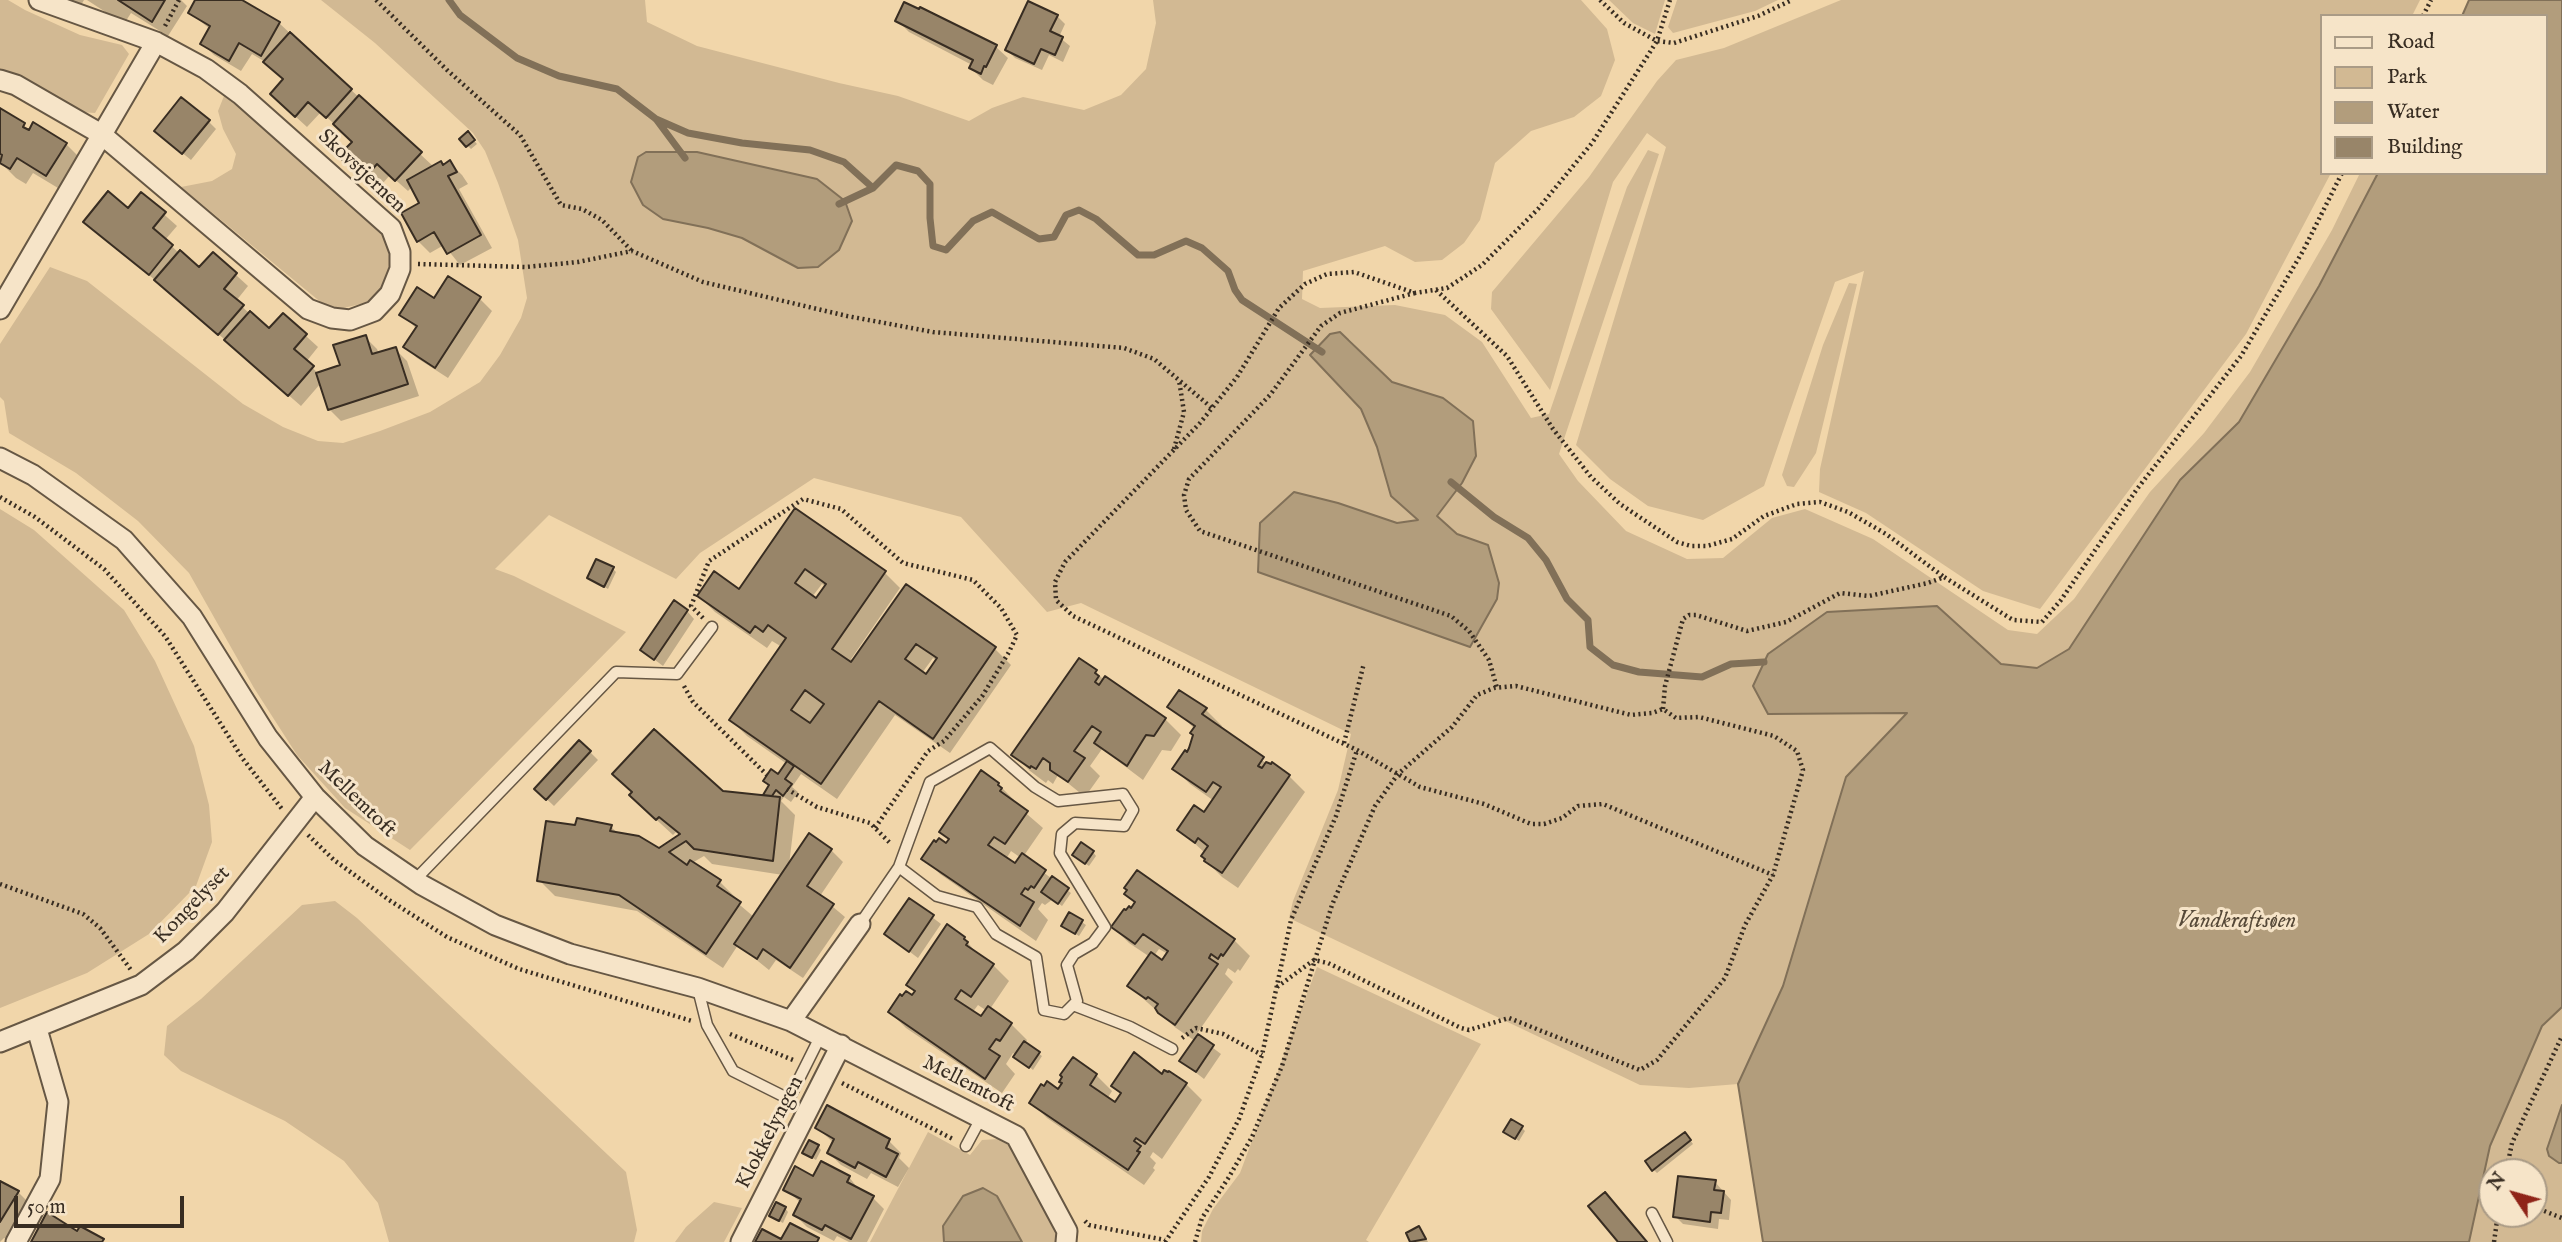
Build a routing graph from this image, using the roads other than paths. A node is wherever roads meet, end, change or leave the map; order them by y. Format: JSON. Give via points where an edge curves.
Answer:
{"nodes":[{"id":1,"x":38,"y":0,"type":"edge"},
{"id":2,"x":156,"y":42,"type":"junction"},
{"id":3,"x":0,"y":80,"type":"edge"},
{"id":4,"x":101,"y":134,"type":"junction"},
{"id":5,"x":0,"y":309,"type":"edge"},
{"id":6,"x":0,"y":458,"type":"edge"},
{"id":7,"x":712,"y":627,"type":"road end"},
{"id":8,"x":315,"y":797,"type":"junction"},
{"id":9,"x":901,"y":863,"type":"junction"},
{"id":10,"x":415,"y":880,"type":"junction"},
{"id":11,"x":860,"y":924,"type":"joint"},
{"id":12,"x":698,"y":988,"type":"junction"},
{"id":13,"x":1073,"y":1005,"type":"junction"},
{"id":14,"x":791,"y":1021,"type":"junction"},
{"id":15,"x":37,"y":1029,"type":"junction"},
{"id":16,"x":821,"y":1035,"type":"junction"},
{"id":17,"x":0,"y":1042,"type":"edge"},
{"id":18,"x":841,"y":1045,"type":"junction"},
{"id":19,"x":1172,"y":1049,"type":"road end"},
{"id":20,"x":981,"y":1118,"type":"junction"},
{"id":21,"x":966,"y":1146,"type":"dead end"},
{"id":22,"x":1652,"y":1213,"type":"dead end"},
{"id":23,"x":1071,"y":1241,"type":"edge"},
{"id":24,"x":16,"y":1242,"type":"edge"},
{"id":25,"x":741,"y":1242,"type":"edge"},
{"id":26,"x":1667,"y":1242,"type":"edge"}],
"edges":[{"from":1,"to":2,"type":"street","name":"Skovstjernen"},
{"from":2,"to":4,"type":"street"},
{"from":2,"to":4,"type":"street","name":"Skovstjernen","via":[[240,94],[391,228],[400,264],[390,294],[374,312],[350,320],[308,309]]},
{"from":3,"to":4,"type":"street"},
{"from":4,"to":5,"type":"street"},
{"from":6,"to":8,"type":"street","name":"Mellemtoft","via":[[33,475],[124,540],[192,617],[268,738]]},
{"from":7,"to":10,"type":"lane","via":[[677,674],[616,672]]},
{"from":8,"to":10,"type":"street","name":"Mellemtoft","via":[[365,846]]},
{"from":8,"to":15,"type":"street","name":"Kongelyset","via":[[225,912],[186,951],[141,985]]},
{"from":9,"to":11,"type":"lane"},
{"from":9,"to":13,"type":"lane","via":[[937,896],[977,907],[996,934],[1036,957],[1044,1010],[1065,1014]]},
{"from":9,"to":13,"type":"lane","via":[[930,782],[990,748],[1035,788],[1058,800],[1123,794],[1133,810],[1124,826],[1075,823],[1062,834],[1060,853],[1105,927],[1067,965],[1077,1001]]},
{"from":10,"to":12,"type":"street","name":"Mellemtoft","via":[[495,925],[570,954]]},
{"from":11,"to":14,"type":"street"},
{"from":12,"to":14,"type":"street","name":"Mellemtoft"},
{"from":12,"to":16,"type":"lane","via":[[707,1025],[733,1071],[789,1099]]},
{"from":13,"to":19,"type":"lane"},
{"from":14,"to":16,"type":"street","name":"Mellemtoft"},
{"from":15,"to":17,"type":"street","name":"Kongelyset"},
{"from":15,"to":24,"type":"street","via":[[58,1102],[50,1179]]},
{"from":16,"to":18,"type":"street","name":"Mellemtoft"},
{"from":18,"to":20,"type":"street","name":"Mellemtoft"},
{"from":18,"to":25,"type":"street","name":"Klokkelyngen"},
{"from":20,"to":21,"type":"lane"},
{"from":20,"to":23,"type":"street","name":"Mellemtoft","via":[[1016,1136]]},
{"from":22,"to":26,"type":"lane"}]}
